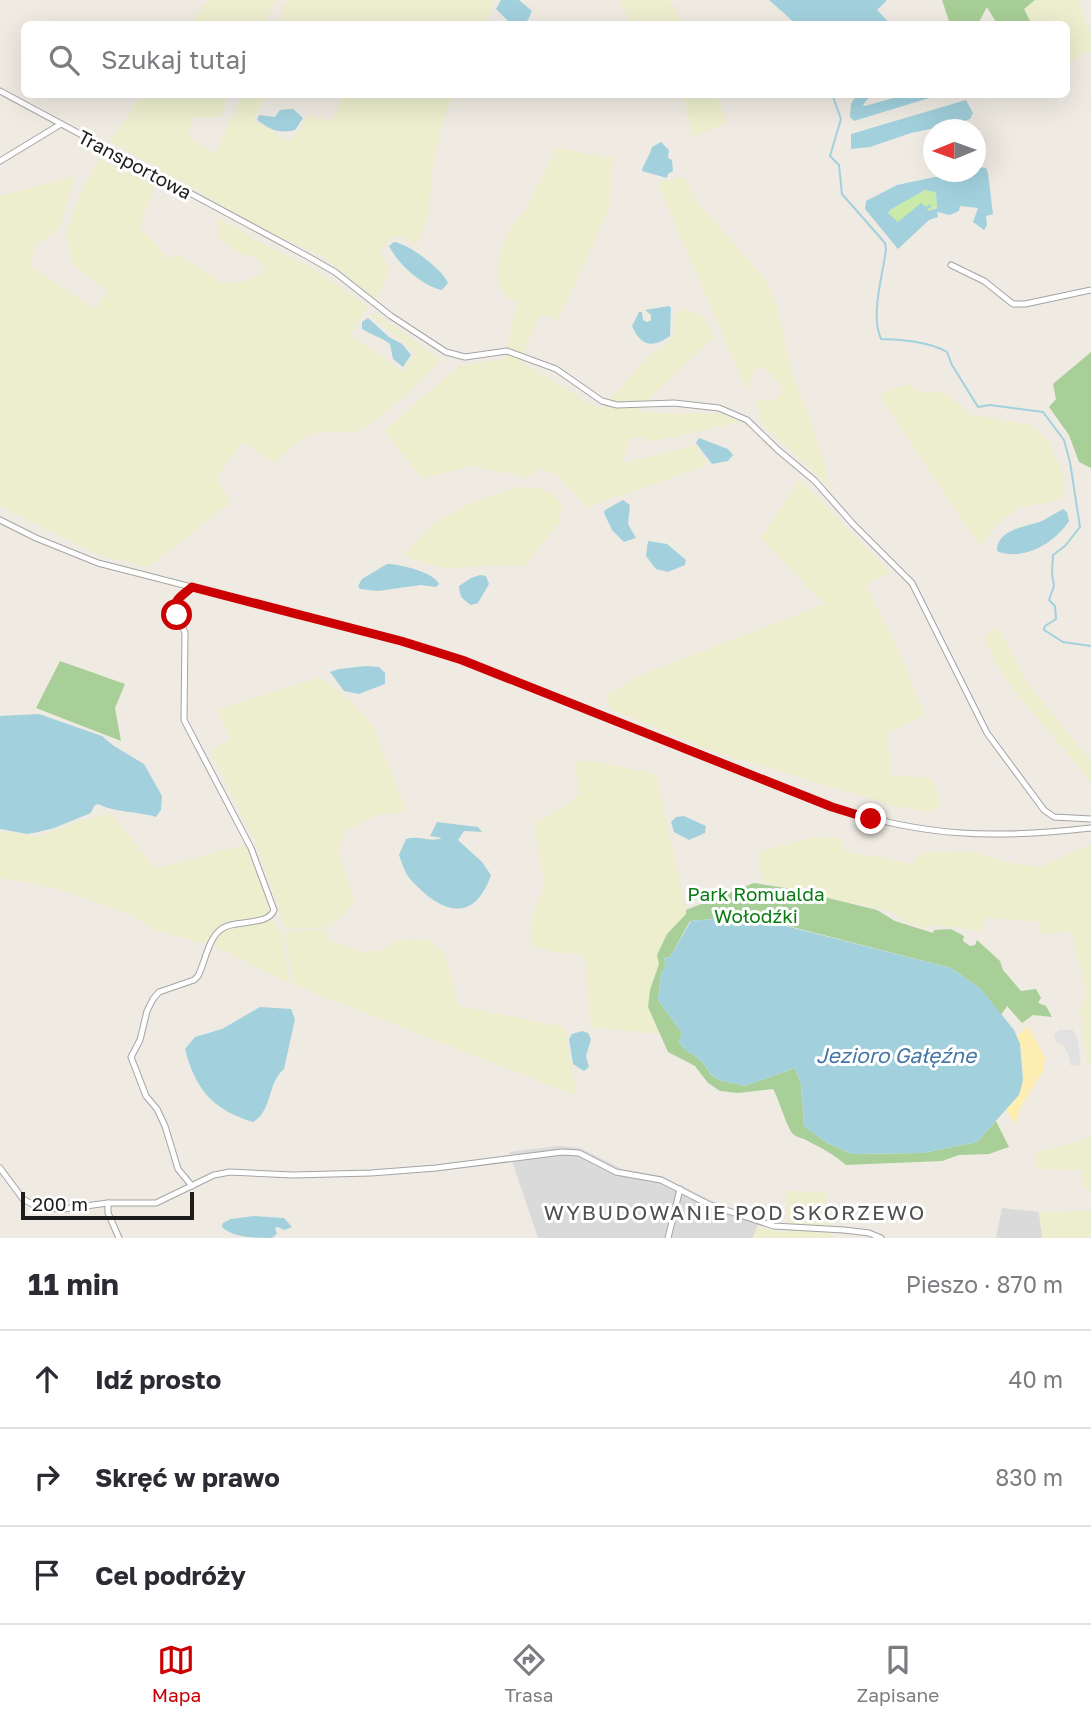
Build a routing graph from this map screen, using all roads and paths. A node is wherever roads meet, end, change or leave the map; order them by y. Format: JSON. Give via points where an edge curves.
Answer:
{"nodes":[{"id":1,"x":0,"y":91,"type":"edge"},
{"id":2,"x":61,"y":124,"type":"junction"},
{"id":3,"x":0,"y":161,"type":"edge"},
{"id":4,"x":951,"y":265,"type":"dead end"},
{"id":5,"x":1091,"y":290,"type":"edge"},
{"id":6,"x":0,"y":520,"type":"edge"},
{"id":7,"x":192,"y":587,"type":"junction"},
{"id":8,"x":1091,"y":819,"type":"edge"},
{"id":9,"x":1091,"y":828,"type":"edge"},
{"id":10,"x":0,"y":1168,"type":"edge"},
{"id":11,"x":192,"y":1186,"type":"junction"},
{"id":12,"x":680,"y":1189,"type":"junction"},
{"id":13,"x":108,"y":1203,"type":"junction"},
{"id":14,"x":118,"y":1238,"type":"edge"},
{"id":15,"x":668,"y":1238,"type":"edge"},
{"id":16,"x":881,"y":1238,"type":"edge"}],
"edges":[{"from":1,"to":2,"type":"street","name":"Transportowa"},
{"from":2,"to":3,"type":"street"},
{"from":2,"to":8,"type":"street","name":"Transportowa","via":[[335,272],[446,352],[465,357],[507,351],[548,366],[602,401],[719,408],[747,420],[815,481],[912,583],[987,733],[1044,810],[1054,817]]},
{"from":4,"to":5,"type":"street","via":[[984,281],[1013,304]]},
{"from":6,"to":7,"type":"street","via":[[98,563]]},
{"from":7,"to":9,"type":"street","via":[[462,660],[871,819],[964,835]]},
{"from":7,"to":11,"type":"street","via":[[174,605],[185,633],[184,720],[251,848],[274,910],[266,919],[222,928],[194,980],[159,992],[147,1011],[131,1057],[146,1096],[157,1109],[178,1168]]},
{"from":10,"to":13,"type":"street","via":[[23,1199],[39,1208]]},
{"from":11,"to":12,"type":"street","via":[[230,1172],[371,1173],[562,1152],[579,1153],[616,1172],[661,1180]]},
{"from":11,"to":13,"type":"street","via":[[156,1203]]},
{"from":12,"to":15,"type":"street"},
{"from":12,"to":16,"type":"street","via":[[710,1205],[774,1226],[844,1230]]},
{"from":13,"to":14,"type":"street"}]}
